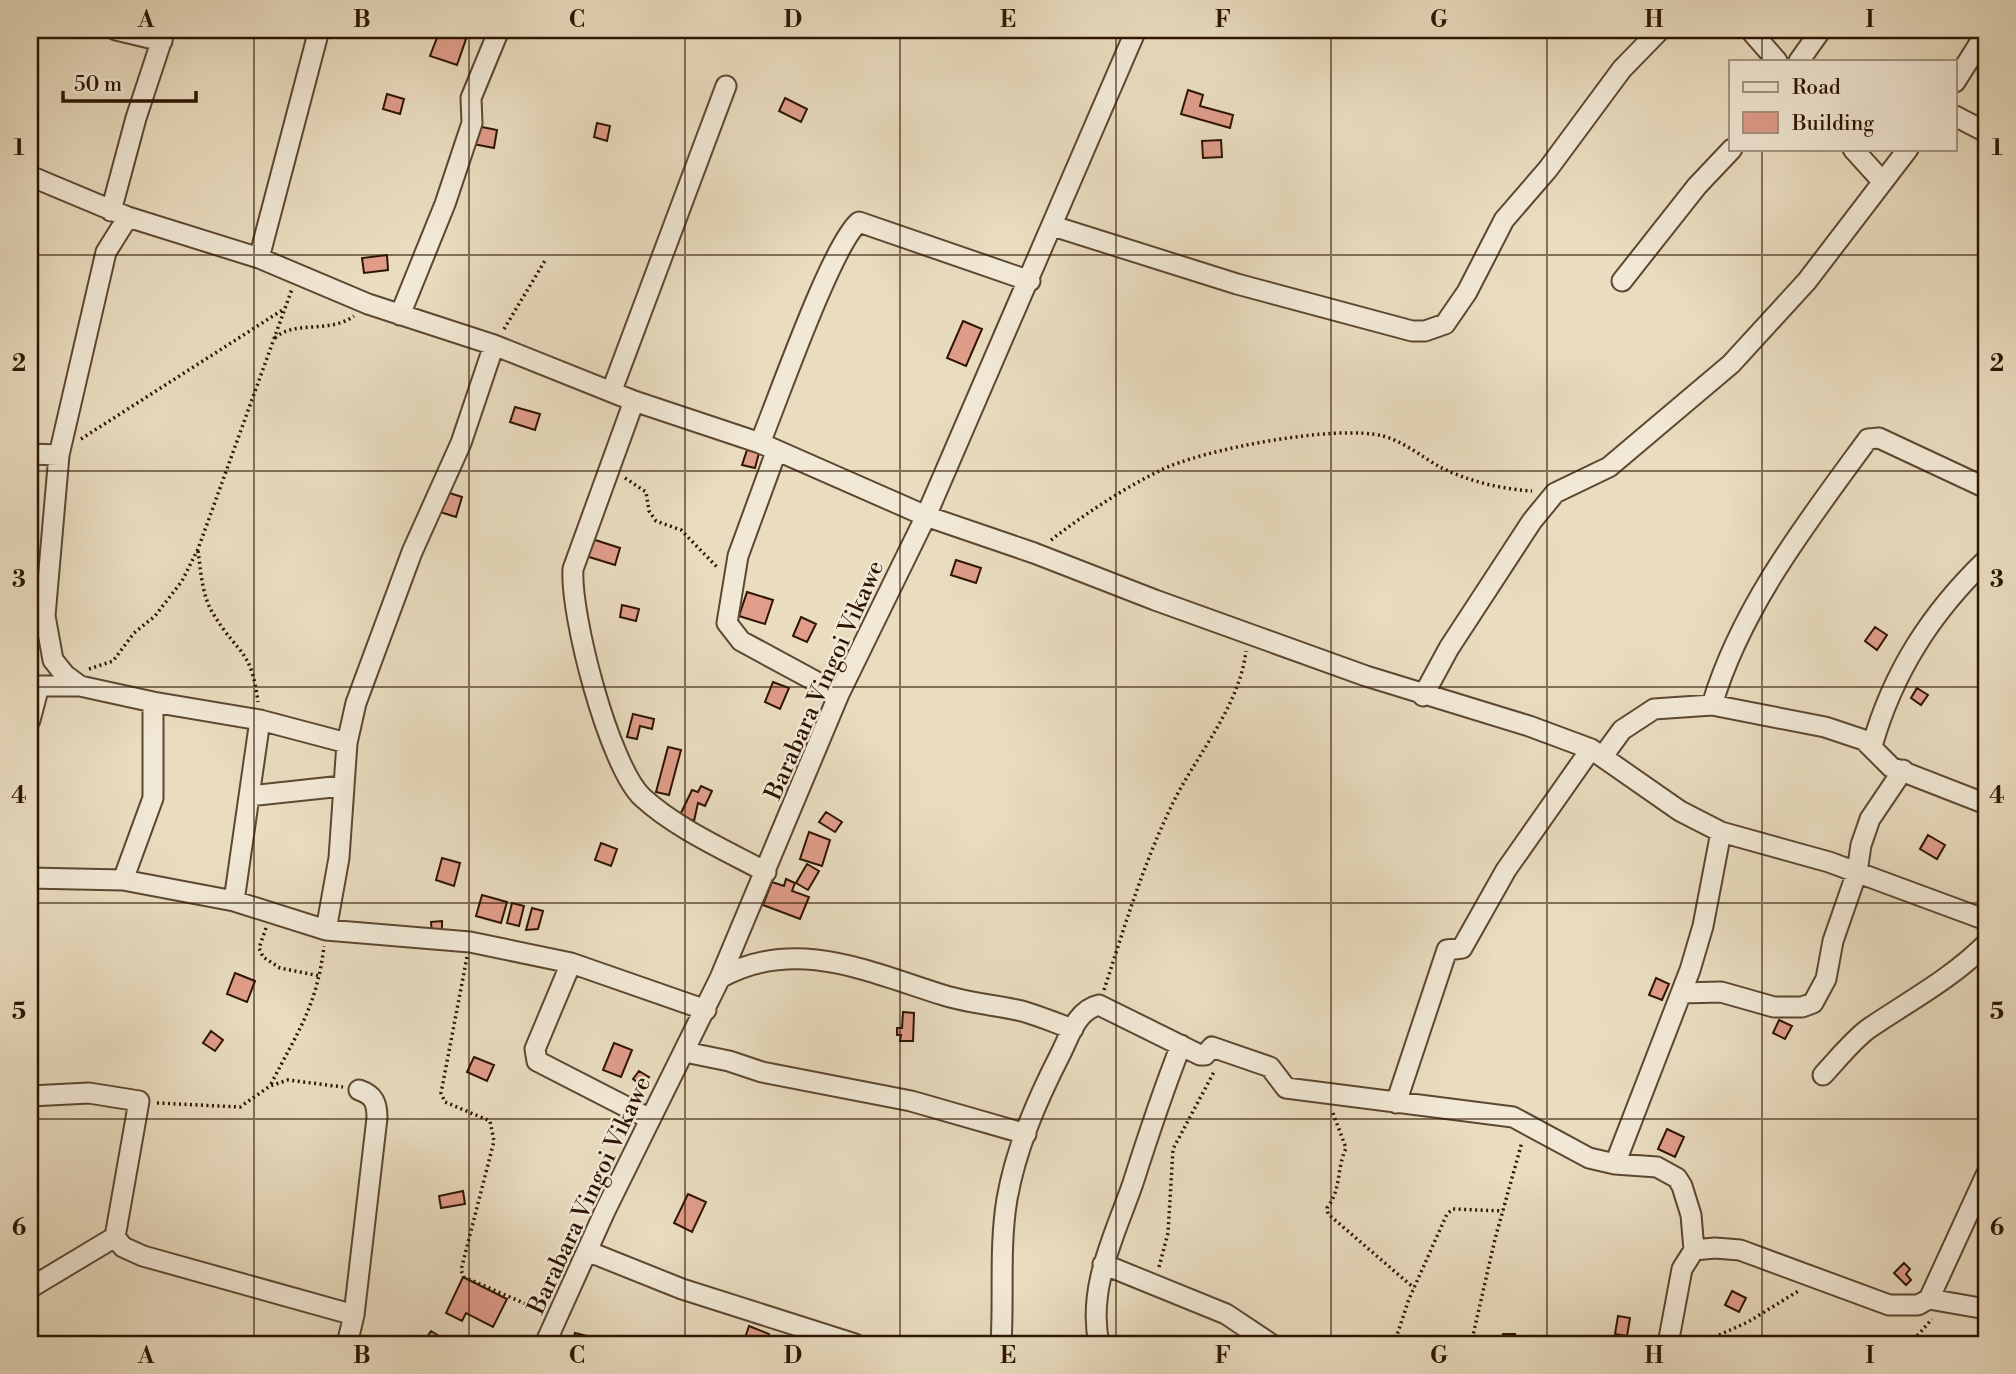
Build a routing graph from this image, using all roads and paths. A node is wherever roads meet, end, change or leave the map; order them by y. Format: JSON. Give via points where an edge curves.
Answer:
{"nodes":[{"id":1,"x":116,"y":30,"type":"edge"},
{"id":2,"x":319,"y":30,"type":"edge"},
{"id":3,"x":499,"y":30,"type":"edge"},
{"id":4,"x":1136,"y":30,"type":"edge"},
{"id":5,"x":1660,"y":30,"type":"edge"},
{"id":6,"x":1750,"y":30,"type":"edge"},
{"id":7,"x":1821,"y":30,"type":"edge"},
{"id":8,"x":1986,"y":33,"type":"edge"},
{"id":9,"x":164,"y":35,"type":"edge"},
{"id":10,"x":1776,"y":60,"type":"edge"},
{"id":11,"x":1800,"y":60,"type":"edge"},
{"id":12,"x":1956,"y":80,"type":"edge"},
{"id":13,"x":726,"y":86,"type":"dead end"},
{"id":14,"x":1956,"y":117,"type":"edge"},
{"id":15,"x":1986,"y":132,"type":"edge"},
{"id":16,"x":1731,"y":150,"type":"edge"},
{"id":17,"x":1854,"y":150,"type":"edge"},
{"id":18,"x":1907,"y":150,"type":"edge"},
{"id":19,"x":30,"y":176,"type":"edge"},
{"id":20,"x":1882,"y":181,"type":"junction"},
{"id":21,"x":120,"y":214,"type":"junction"},
{"id":22,"x":1052,"y":226,"type":"junction"},
{"id":23,"x":259,"y":258,"type":"junction"},
{"id":24,"x":546,"y":258,"type":"dead end"},
{"id":25,"x":298,"y":274,"type":"junction"},
{"id":26,"x":1030,"y":281,"type":"junction"},
{"id":27,"x":1622,"y":281,"type":"dead end"},
{"id":28,"x":368,"y":304,"type":"junction"},
{"id":29,"x":286,"y":308,"type":"junction"},
{"id":30,"x":400,"y":315,"type":"junction"},
{"id":31,"x":274,"y":339,"type":"junction"},
{"id":32,"x":494,"y":345,"type":"junction"},
{"id":33,"x":612,"y":390,"type":"junction"},
{"id":34,"x":634,"y":401,"type":"junction"},
{"id":35,"x":768,"y":447,"type":"junction"},
{"id":36,"x":30,"y":454,"type":"edge"},
{"id":37,"x":59,"y":455,"type":"junction"},
{"id":38,"x":608,"y":468,"type":"junction"},
{"id":39,"x":1986,"y":488,"type":"edge"},
{"id":40,"x":1555,"y":493,"type":"junction"},
{"id":41,"x":926,"y":516,"type":"junction"},
{"id":42,"x":198,"y":549,"type":"junction"},
{"id":43,"x":1034,"y":553,"type":"junction"},
{"id":44,"x":1986,"y":560,"type":"edge"},
{"id":45,"x":732,"y":586,"type":"junction"},
{"id":46,"x":1246,"y":632,"type":"junction"},
{"id":47,"x":73,"y":681,"type":"junction"},
{"id":48,"x":34,"y":686,"type":"edge"},
{"id":49,"x":839,"y":694,"type":"junction"},
{"id":50,"x":1423,"y":696,"type":"junction"},
{"id":51,"x":153,"y":702,"type":"junction"},
{"id":52,"x":1712,"y":705,"type":"junction"},
{"id":53,"x":30,"y":720,"type":"edge"},
{"id":54,"x":260,"y":720,"type":"junction"},
{"id":55,"x":347,"y":743,"type":"junction"},
{"id":56,"x":1872,"y":746,"type":"junction"},
{"id":57,"x":1597,"y":753,"type":"junction"},
{"id":58,"x":1903,"y":770,"type":"junction"},
{"id":59,"x":342,"y":786,"type":"junction"},
{"id":60,"x":249,"y":796,"type":"junction"},
{"id":61,"x":1986,"y":804,"type":"edge"},
{"id":62,"x":1721,"y":832,"type":"junction"},
{"id":63,"x":766,"y":872,"type":"junction"},
{"id":64,"x":1857,"y":872,"type":"junction"},
{"id":65,"x":30,"y":878,"type":"edge"},
{"id":66,"x":123,"y":880,"type":"junction"},
{"id":67,"x":234,"y":901,"type":"junction"},
{"id":68,"x":271,"y":914,"type":"junction"},
{"id":69,"x":1986,"y":920,"type":"edge"},
{"id":70,"x":326,"y":930,"type":"junction"},
{"id":71,"x":470,"y":942,"type":"junction"},
{"id":72,"x":1986,"y":944,"type":"edge"},
{"id":73,"x":571,"y":962,"type":"junction"},
{"id":74,"x":320,"y":976,"type":"junction"},
{"id":75,"x":720,"y":978,"type":"junction"},
{"id":76,"x":1681,"y":993,"type":"junction"},
{"id":77,"x":1099,"y":1005,"type":"junction"},
{"id":78,"x":706,"y":1010,"type":"junction"},
{"id":79,"x":1073,"y":1029,"type":"junction"},
{"id":80,"x":1181,"y":1045,"type":"junction"},
{"id":81,"x":685,"y":1052,"type":"junction"},
{"id":82,"x":1226,"y":1054,"type":"junction"},
{"id":83,"x":1823,"y":1075,"type":"dead end"},
{"id":84,"x":270,"y":1086,"type":"junction"},
{"id":85,"x":359,"y":1090,"type":"joint"},
{"id":86,"x":30,"y":1096,"type":"edge"},
{"id":87,"x":1334,"y":1096,"type":"junction"},
{"id":88,"x":139,"y":1101,"type":"junction"},
{"id":89,"x":1396,"y":1103,"type":"junction"},
{"id":90,"x":650,"y":1119,"type":"junction"},
{"id":91,"x":1528,"y":1123,"type":"junction"},
{"id":92,"x":1026,"y":1134,"type":"junction"},
{"id":93,"x":1615,"y":1164,"type":"junction"},
{"id":94,"x":1986,"y":1175,"type":"edge"},
{"id":95,"x":1503,"y":1211,"type":"junction"},
{"id":96,"x":115,"y":1237,"type":"junction"},
{"id":97,"x":1694,"y":1250,"type":"junction"},
{"id":98,"x":587,"y":1251,"type":"junction"},
{"id":99,"x":1103,"y":1264,"type":"junction"},
{"id":100,"x":1815,"y":1278,"type":"junction"},
{"id":101,"x":1154,"y":1282,"type":"junction"},
{"id":102,"x":30,"y":1288,"type":"edge"},
{"id":103,"x":1414,"y":1288,"type":"junction"},
{"id":104,"x":1937,"y":1301,"type":"junction"},
{"id":105,"x":1986,"y":1309,"type":"edge"},
{"id":106,"x":354,"y":1315,"type":"junction"},
{"id":107,"x":556,"y":1317,"type":"junction"},
{"id":108,"x":347,"y":1344,"type":"edge"},
{"id":109,"x":545,"y":1344,"type":"edge"},
{"id":110,"x":855,"y":1344,"type":"edge"},
{"id":111,"x":1001,"y":1344,"type":"edge"},
{"id":112,"x":1099,"y":1344,"type":"edge"},
{"id":113,"x":1271,"y":1344,"type":"edge"},
{"id":114,"x":1394,"y":1344,"type":"edge"},
{"id":115,"x":1471,"y":1344,"type":"edge"},
{"id":116,"x":1668,"y":1344,"type":"edge"},
{"id":117,"x":1699,"y":1344,"type":"edge"},
{"id":118,"x":1910,"y":1344,"type":"edge"}],
"edges":[{"from":1,"to":9,"type":"street"},
{"from":2,"to":23,"type":"street"},
{"from":3,"to":30,"type":"street","via":[[471,98],[472,122],[441,214]]},
{"from":4,"to":22,"type":"street","name":"Barabara Vingoi Vikawe"},
{"from":5,"to":22,"type":"street","via":[[1622,69],[1504,220],[1468,292],[1445,324],[1436,329],[1412,331],[1237,284]]},
{"from":6,"to":10,"type":"street"},
{"from":7,"to":11,"type":"street"},
{"from":8,"to":12,"type":"street"},
{"from":9,"to":21,"type":"street","via":[[136,118]]},
{"from":13,"to":33,"type":"street"},
{"from":14,"to":15,"type":"street"},
{"from":16,"to":27,"type":"street"},
{"from":17,"to":20,"type":"street"},
{"from":18,"to":20,"type":"street"},
{"from":19,"to":21,"type":"street"},
{"from":20,"to":40,"type":"street","via":[[1807,281],[1731,364],[1609,467]]},
{"from":21,"to":23,"type":"street"},
{"from":21,"to":37,"type":"street","via":[[106,252]]},
{"from":22,"to":26,"type":"street","name":"Barabara Vingoi Vikawe"},
{"from":23,"to":25,"type":"street"},
{"from":24,"to":32,"type":"path"},
{"from":25,"to":28,"type":"street"},
{"from":25,"to":29,"type":"path"},
{"from":26,"to":35,"type":"street","via":[[859,222],[849,231],[829,274]]},
{"from":26,"to":41,"type":"street","name":"Barabara Vingoi Vikawe"},
{"from":28,"to":30,"type":"street"},
{"from":28,"to":31,"type":"path","via":[[337,325],[290,330]]},
{"from":29,"to":31,"type":"path"},
{"from":29,"to":37,"type":"path"},
{"from":30,"to":32,"type":"street"},
{"from":31,"to":42,"type":"path"},
{"from":32,"to":33,"type":"street"},
{"from":32,"to":55,"type":"street","via":[[461,443],[412,552],[370,665]]},
{"from":33,"to":34,"type":"street"},
{"from":34,"to":35,"type":"street"},
{"from":34,"to":38,"type":"street"},
{"from":35,"to":41,"type":"street"},
{"from":35,"to":45,"type":"street"},
{"from":36,"to":37,"type":"street"},
{"from":37,"to":47,"type":"street","via":[[45,616],[53,660]]},
{"from":38,"to":45,"type":"path","via":[[646,492],[656,521],[692,539]]},
{"from":38,"to":63,"type":"street","via":[[572,579],[594,691],[611,738],[640,796]]},
{"from":39,"to":52,"type":"street","via":[[1880,438],[1868,439],[1777,572],[1723,668]]},
{"from":40,"to":43,"type":"path","via":[[1485,483],[1442,468],[1385,437],[1324,434],[1251,444],[1161,470],[1078,519]]},
{"from":40,"to":50,"type":"street","via":[[1449,648]]},
{"from":41,"to":43,"type":"street"},
{"from":41,"to":49,"type":"street","name":"Barabara Vingoi Vikawe"},
{"from":42,"to":47,"type":"path","via":[[182,581],[113,661]]},
{"from":42,"to":54,"type":"path","via":[[208,604],[249,660]]},
{"from":43,"to":46,"type":"street"},
{"from":44,"to":56,"type":"street","via":[[1946,600],[1915,643],[1894,682]]},
{"from":45,"to":49,"type":"street","via":[[727,623],[735,635]]},
{"from":46,"to":50,"type":"street"},
{"from":46,"to":77,"type":"path","via":[[1244,668],[1237,690],[1171,806],[1142,872]]},
{"from":47,"to":48,"type":"street"},
{"from":47,"to":51,"type":"street"},
{"from":48,"to":53,"type":"street"},
{"from":49,"to":63,"type":"street","name":"Barabara Vingoi Vikawe"},
{"from":50,"to":57,"type":"street","via":[[1529,726]]},
{"from":51,"to":54,"type":"street"},
{"from":51,"to":66,"type":"street","via":[[153,798]]},
{"from":52,"to":56,"type":"street","via":[[1825,727]]},
{"from":52,"to":57,"type":"street","via":[[1654,709]]},
{"from":54,"to":55,"type":"street"},
{"from":54,"to":60,"type":"street"},
{"from":55,"to":59,"type":"street"},
{"from":56,"to":58,"type":"street","via":[[1882,759]]},
{"from":57,"to":62,"type":"street","via":[[1680,811]]},
{"from":57,"to":89,"type":"street","via":[[1506,870],[1462,947],[1447,950]]},
{"from":58,"to":61,"type":"street"},
{"from":58,"to":64,"type":"street","via":[[1870,819]]},
{"from":59,"to":60,"type":"street"},
{"from":59,"to":70,"type":"street","via":[[339,858]]},
{"from":60,"to":67,"type":"street"},
{"from":62,"to":64,"type":"street"},
{"from":62,"to":76,"type":"street","via":[[1703,926]]},
{"from":63,"to":75,"type":"street","name":"Barabara Vingoi Vikawe"},
{"from":64,"to":69,"type":"street"},
{"from":64,"to":76,"type":"street","via":[[1837,925],[1826,979],[1813,1003],[1774,1007],[1721,992]]},
{"from":65,"to":66,"type":"street"},
{"from":66,"to":67,"type":"street"},
{"from":67,"to":68,"type":"street"},
{"from":68,"to":70,"type":"street"},
{"from":68,"to":74,"type":"path","via":[[259,948],[263,957],[280,968]]},
{"from":70,"to":71,"type":"street"},
{"from":70,"to":74,"type":"path"},
{"from":71,"to":73,"type":"street"},
{"from":71,"to":107,"type":"path","via":[[441,1093],[445,1102],[489,1121],[494,1141],[461,1270],[464,1278]]},
{"from":72,"to":83,"type":"street","via":[[1908,1006],[1867,1030]]},
{"from":73,"to":78,"type":"street"},
{"from":73,"to":90,"type":"street","via":[[535,1049],[537,1061]]},
{"from":74,"to":84,"type":"path","via":[[313,1003]]},
{"from":75,"to":78,"type":"street","name":"Barabara Vingoi Vikawe"},
{"from":75,"to":79,"type":"street","via":[[767,960],[839,961]]},
{"from":76,"to":93,"type":"street"},
{"from":77,"to":79,"type":"street","via":[[1083,1012]]},
{"from":77,"to":80,"type":"street"},
{"from":78,"to":81,"type":"street","name":"Barabara Vingoi Vikawe"},
{"from":79,"to":92,"type":"street"},
{"from":80,"to":82,"type":"street","via":[[1200,1055],[1212,1047]]},
{"from":80,"to":99,"type":"street"},
{"from":81,"to":90,"type":"street","name":"Barabara Vingoi Vikawe"},
{"from":81,"to":92,"type":"street","via":[[911,1101]]},
{"from":82,"to":87,"type":"street","via":[[1270,1067],[1286,1088]]},
{"from":82,"to":101,"type":"path","via":[[1173,1149],[1168,1233]]},
{"from":84,"to":85,"type":"path","via":[[303,1080]]},
{"from":84,"to":88,"type":"path","via":[[240,1107]]},
{"from":85,"to":106,"type":"street","via":[[375,1101],[377,1118]]},
{"from":86,"to":88,"type":"street","via":[[89,1093]]},
{"from":87,"to":89,"type":"street"},
{"from":87,"to":103,"type":"path","via":[[1333,1112],[1346,1148],[1339,1161],[1337,1195],[1328,1213]]},
{"from":88,"to":96,"type":"street"},
{"from":89,"to":91,"type":"street","via":[[1491,1113]]},
{"from":90,"to":98,"type":"street","name":"Barabara Vingoi Vikawe"},
{"from":91,"to":93,"type":"street","via":[[1589,1158]]},
{"from":91,"to":95,"type":"path"},
{"from":92,"to":111,"type":"street","via":[[1007,1201]]},
{"from":93,"to":97,"type":"street","via":[[1657,1167],[1677,1178],[1691,1215]]},
{"from":94,"to":104,"type":"street"},
{"from":95,"to":103,"type":"path","via":[[1450,1211]]},
{"from":95,"to":115,"type":"path"},
{"from":96,"to":102,"type":"street"},
{"from":96,"to":106,"type":"street","via":[[131,1253]]},
{"from":97,"to":100,"type":"street","via":[[1740,1251]]},
{"from":97,"to":116,"type":"street","via":[[1682,1269]]},
{"from":98,"to":107,"type":"street","name":"Barabara Vingoi Vikawe"},
{"from":98,"to":110,"type":"street","via":[[682,1289]]},
{"from":99,"to":101,"type":"street"},
{"from":99,"to":112,"type":"street","via":[[1096,1320]]},
{"from":100,"to":104,"type":"street","via":[[1889,1305]]},
{"from":100,"to":117,"type":"path","via":[[1748,1322]]},
{"from":101,"to":113,"type":"street","via":[[1226,1314]]},
{"from":103,"to":114,"type":"path"},
{"from":104,"to":105,"type":"street"},
{"from":104,"to":118,"type":"path"},
{"from":106,"to":108,"type":"street"},
{"from":107,"to":109,"type":"street","name":"Barabara Vingoi Vikawe"}]}
